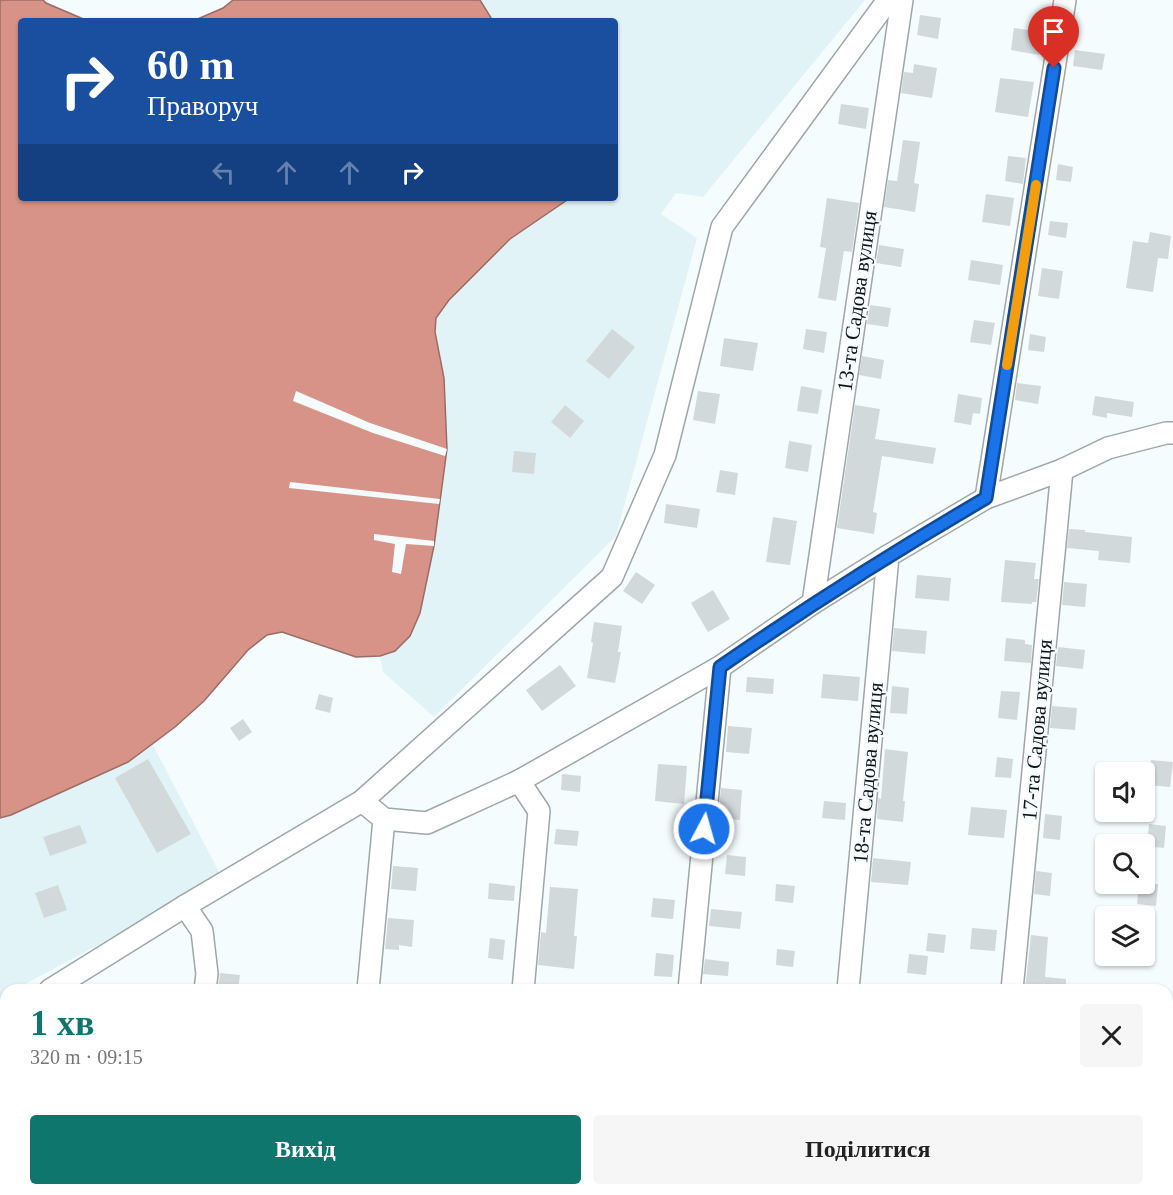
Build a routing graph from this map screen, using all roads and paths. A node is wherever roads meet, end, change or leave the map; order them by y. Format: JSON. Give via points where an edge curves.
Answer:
{"nodes":[{"id":1,"x":888,"y":0,"type":"edge"},
{"id":2,"x":902,"y":0,"type":"edge"},
{"id":3,"x":1065,"y":0,"type":"edge"},
{"id":4,"x":1173,"y":433,"type":"edge"},
{"id":5,"x":1062,"y":470,"type":"junction"},
{"id":6,"x":986,"y":498,"type":"junction"},
{"id":7,"x":888,"y":556,"type":"junction"},
{"id":8,"x":813,"y":603,"type":"junction"},
{"id":9,"x":720,"y":667,"type":"junction"},
{"id":10,"x":519,"y":781,"type":"junction"},
{"id":11,"x":362,"y":801,"type":"junction"},
{"id":12,"x":384,"y":819,"type":"junction"},
{"id":13,"x":185,"y":906,"type":"junction"},
{"id":14,"x":60,"y":984,"type":"edge"},
{"id":15,"x":206,"y":984,"type":"edge"},
{"id":16,"x":369,"y":984,"type":"edge"},
{"id":17,"x":525,"y":984,"type":"edge"},
{"id":18,"x":690,"y":984,"type":"edge"},
{"id":19,"x":849,"y":984,"type":"edge"},
{"id":20,"x":1013,"y":984,"type":"edge"}],
"edges":[{"from":1,"to":11,"type":"street","via":[[722,226],[665,455],[612,577]]},
{"from":2,"to":8,"type":"street","name":"13-та Садова вулиця"},
{"from":3,"to":6,"type":"street"},
{"from":4,"to":5,"type":"street","via":[[1108,448]]},
{"from":5,"to":6,"type":"street"},
{"from":5,"to":20,"type":"street","name":"17-та Садова вулиця"},
{"from":6,"to":7,"type":"street"},
{"from":7,"to":8,"type":"street"},
{"from":7,"to":19,"type":"street","name":"18-та Садова вулиця"},
{"from":8,"to":9,"type":"street"},
{"from":9,"to":10,"type":"street"},
{"from":9,"to":18,"type":"street"},
{"from":10,"to":12,"type":"street","via":[[427,823]]},
{"from":10,"to":17,"type":"street","via":[[539,811]]},
{"from":11,"to":12,"type":"street"},
{"from":11,"to":13,"type":"street"},
{"from":12,"to":16,"type":"street"},
{"from":13,"to":14,"type":"street"},
{"from":13,"to":15,"type":"street","via":[[202,931]]}]}
